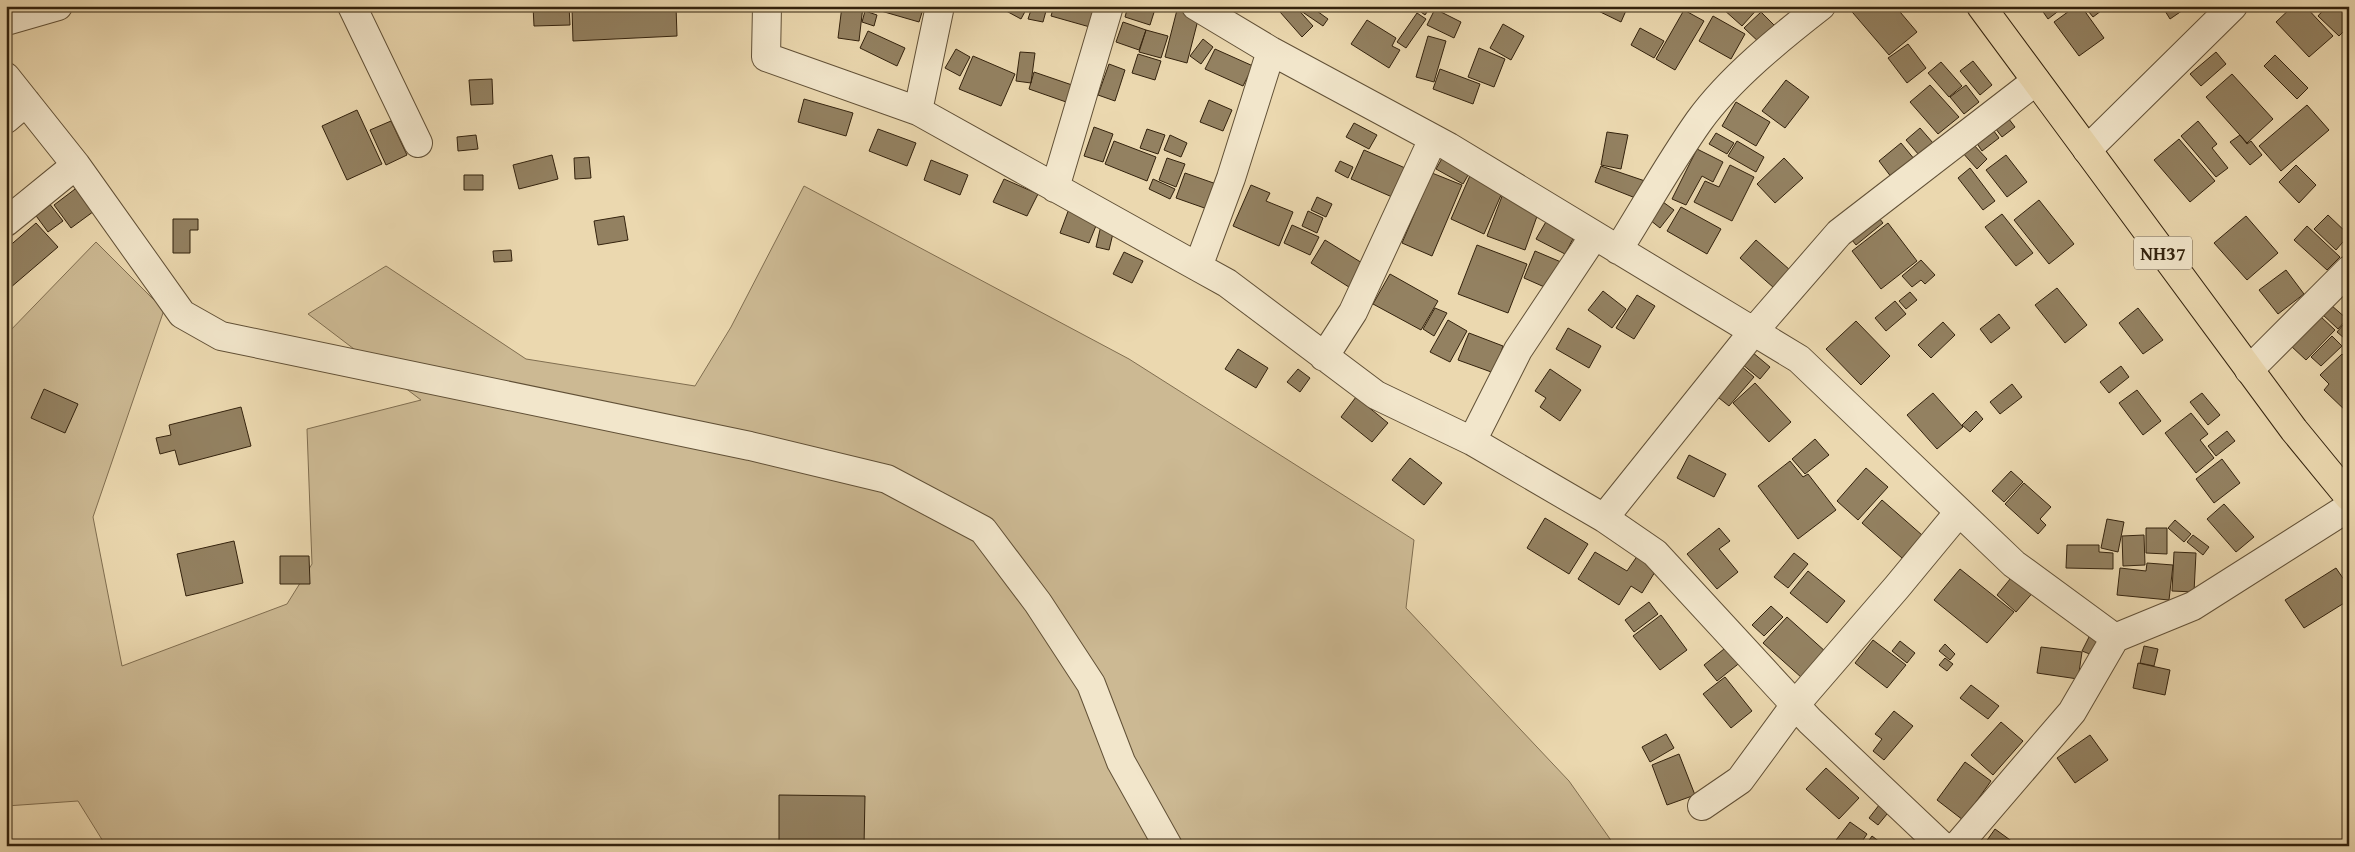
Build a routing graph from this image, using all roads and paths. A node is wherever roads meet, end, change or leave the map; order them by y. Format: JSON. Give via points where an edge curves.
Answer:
{"nodes":[{"id":1,"x":58,"y":6,"type":"edge"},
{"id":2,"x":352,"y":6,"type":"edge"},
{"id":3,"x":767,"y":6,"type":"edge"},
{"id":4,"x":940,"y":6,"type":"edge"},
{"id":5,"x":1109,"y":6,"type":"edge"},
{"id":6,"x":1197,"y":6,"type":"edge"},
{"id":7,"x":1821,"y":6,"type":"edge"},
{"id":8,"x":1981,"y":6,"type":"edge"},
{"id":9,"x":2233,"y":6,"type":"edge"},
{"id":10,"x":6,"y":21,"type":"edge"},
{"id":11,"x":1271,"y":51,"type":"junction"},
{"id":12,"x":6,"y":77,"type":"edge"},
{"id":13,"x":2036,"y":81,"type":"junction"},
{"id":14,"x":16,"y":110,"type":"edge"},
{"id":15,"x":918,"y":111,"type":"junction"},
{"id":16,"x":1434,"y":139,"type":"junction"},
{"id":17,"x":418,"y":144,"type":"dead end"},
{"id":18,"x":2087,"y":150,"type":"junction"},
{"id":19,"x":76,"y":165,"type":"junction"},
{"id":20,"x":1055,"y":188,"type":"junction"},
{"id":21,"x":6,"y":222,"type":"edge"},
{"id":22,"x":1594,"y":236,"type":"junction"},
{"id":23,"x":1618,"y":250,"type":"junction"},
{"id":24,"x":1198,"y":267,"type":"junction"},
{"id":25,"x":2349,"y":270,"type":"edge"},
{"id":26,"x":1753,"y":332,"type":"junction"},
{"id":27,"x":1324,"y":357,"type":"junction"},
{"id":28,"x":2249,"y":370,"type":"junction"},
{"id":29,"x":1472,"y":441,"type":"junction"},
{"id":30,"x":2349,"y":496,"type":"edge"},
{"id":31,"x":2349,"y":508,"type":"edge"},
{"id":32,"x":1959,"y":512,"type":"junction"},
{"id":33,"x":1604,"y":518,"type":"junction"},
{"id":34,"x":2115,"y":638,"type":"junction"},
{"id":35,"x":1795,"y":705,"type":"junction"},
{"id":36,"x":1702,"y":806,"type":"dead end"},
{"id":37,"x":1168,"y":846,"type":"edge"},
{"id":38,"x":1942,"y":846,"type":"edge"},
{"id":39,"x":1957,"y":846,"type":"edge"}],
"edges":[{"from":1,"to":10,"type":"street"},
{"from":2,"to":17,"type":"street"},
{"from":3,"to":15,"type":"street","via":[[766,56]]},
{"from":4,"to":15,"type":"street"},
{"from":5,"to":20,"type":"street"},
{"from":6,"to":11,"type":"street"},
{"from":7,"to":23,"type":"street","via":[[1741,74],[1700,120]]},
{"from":8,"to":13,"type":"highway","number":"NH37"},
{"from":9,"to":18,"type":"street"},
{"from":11,"to":16,"type":"street"},
{"from":11,"to":24,"type":"street","via":[[1231,178]]},
{"from":12,"to":14,"type":"street"},
{"from":13,"to":18,"type":"highway","number":"NH37"},
{"from":13,"to":26,"type":"street","via":[[1839,233]]},
{"from":14,"to":19,"type":"street"},
{"from":15,"to":20,"type":"street"},
{"from":16,"to":22,"type":"street"},
{"from":16,"to":27,"type":"street","via":[[1353,312]]},
{"from":18,"to":28,"type":"highway","number":"NH37"},
{"from":19,"to":21,"type":"street"},
{"from":19,"to":37,"type":"street","via":[[182,314],[221,336],[750,446],[887,479],[983,530],[1038,602],[1091,684],[1121,762]]},
{"from":20,"to":24,"type":"street"},
{"from":22,"to":23,"type":"street"},
{"from":22,"to":29,"type":"street","via":[[1518,350]]},
{"from":23,"to":26,"type":"street"},
{"from":24,"to":27,"type":"street","via":[[1228,284]]},
{"from":25,"to":28,"type":"street"},
{"from":26,"to":32,"type":"street","via":[[1799,360]]},
{"from":26,"to":33,"type":"street"},
{"from":27,"to":29,"type":"street","via":[[1376,395]]},
{"from":28,"to":30,"type":"highway","number":"NH37"},
{"from":29,"to":33,"type":"street"},
{"from":31,"to":34,"type":"street","via":[[2193,606]]},
{"from":32,"to":34,"type":"street","via":[[2014,564]]},
{"from":32,"to":35,"type":"street"},
{"from":33,"to":35,"type":"street","via":[[1656,554]]},
{"from":34,"to":39,"type":"street","via":[[2072,712]]},
{"from":35,"to":36,"type":"street","via":[[1740,780]]},
{"from":35,"to":38,"type":"street"}]}
